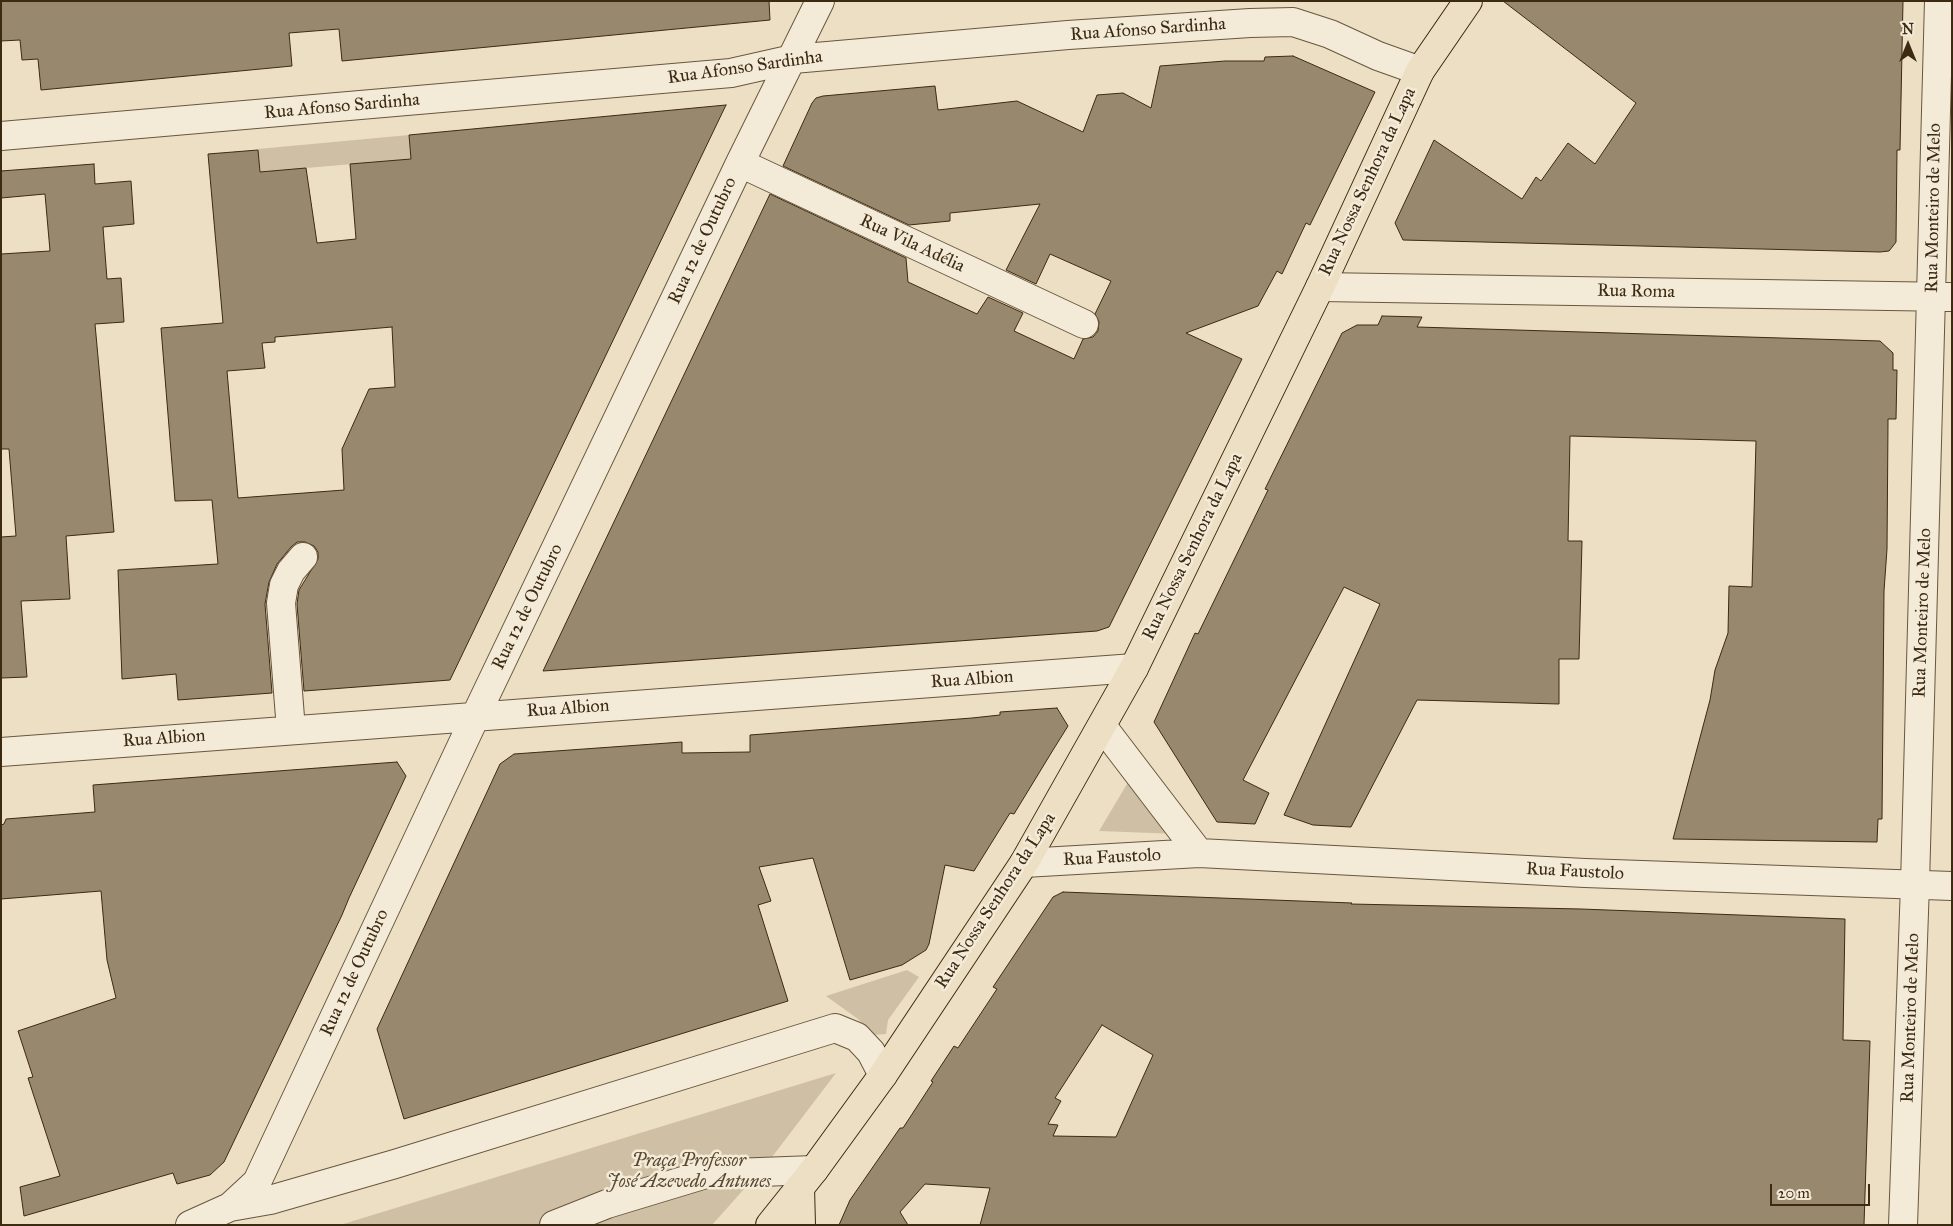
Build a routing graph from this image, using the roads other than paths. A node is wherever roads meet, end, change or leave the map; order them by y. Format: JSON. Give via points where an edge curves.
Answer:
{"nodes":[{"id":1,"x":820,"y":1,"type":"edge"},
{"id":2,"x":1468,"y":1,"type":"edge"},
{"id":3,"x":1939,"y":1,"type":"edge"},
{"id":4,"x":793,"y":59,"type":"junction"},
{"id":5,"x":1420,"y":71,"type":"junction"},
{"id":6,"x":1,"y":136,"type":"edge"},
{"id":7,"x":740,"y":163,"type":"junction"},
{"id":8,"x":1320,"y":287,"type":"junction"},
{"id":9,"x":1942,"y":297,"type":"edge"},
{"id":10,"x":1084,"y":324,"type":"dead end"},
{"id":11,"x":303,"y":557,"type":"dead end"},
{"id":12,"x":1134,"y":668,"type":"junction"},
{"id":13,"x":476,"y":715,"type":"junction"},
{"id":14,"x":1102,"y":726,"type":"junction"},
{"id":15,"x":291,"y":730,"type":"junction"},
{"id":16,"x":1,"y":752,"type":"edge"},
{"id":17,"x":1199,"y":854,"type":"junction"},
{"id":18,"x":1024,"y":863,"type":"junction"},
{"id":19,"x":1915,"y":884,"type":"junction"},
{"id":20,"x":1952,"y":886,"type":"edge"},
{"id":21,"x":883,"y":1075,"type":"junction"},
{"id":22,"x":807,"y":1178,"type":"junction"},
{"id":23,"x":230,"y":1207,"type":"junction"},
{"id":24,"x":190,"y":1225,"type":"edge"},
{"id":25,"x":554,"y":1225,"type":"edge"},
{"id":26,"x":770,"y":1225,"type":"edge"},
{"id":27,"x":801,"y":1225,"type":"edge"},
{"id":28,"x":1903,"y":1225,"type":"edge"}],
"edges":[{"from":1,"to":4,"type":"street","name":"Rua 12 de Outubro"},
{"from":2,"to":5,"type":"main road","name":"Rua Nossa Senhora da Lapa"},
{"from":3,"to":9,"type":"street","name":"Rua Monteiro de Melo"},
{"from":4,"to":5,"type":"street","name":"Rua Afonso Sardinha","via":[[1068,35],[1292,22]]},
{"from":4,"to":6,"type":"street","name":"Rua Afonso Sardinha","via":[[731,73]]},
{"from":4,"to":7,"type":"street","name":"Rua 12 de Outubro"},
{"from":5,"to":8,"type":"main road","name":"Rua Nossa Senhora da Lapa"},
{"from":7,"to":10,"type":"street","name":"Rua Vila Adélia"},
{"from":7,"to":13,"type":"street","name":"Rua 12 de Outubro"},
{"from":8,"to":9,"type":"street","name":"Rua Roma"},
{"from":8,"to":12,"type":"main road","name":"Rua Nossa Senhora da Lapa"},
{"from":9,"to":19,"type":"street","name":"Rua Monteiro de Melo"},
{"from":11,"to":15,"type":"street","via":[[284,585],[281,603]]},
{"from":12,"to":13,"type":"street","name":"Rua Albion"},
{"from":12,"to":14,"type":"main road","name":"Rua Nossa Senhora da Lapa"},
{"from":13,"to":15,"type":"street","name":"Rua Albion"},
{"from":13,"to":23,"type":"street","name":"Rua 12 de Outubro","via":[[257,1182]]},
{"from":14,"to":17,"type":"street","name":"Rua Faustolo"},
{"from":14,"to":18,"type":"main road","name":"Rua Nossa Senhora da Lapa"},
{"from":15,"to":16,"type":"street","name":"Rua Albion"},
{"from":17,"to":18,"type":"street","name":"Rua Faustolo"},
{"from":17,"to":19,"type":"street","name":"Rua Faustolo","via":[[1585,873]]},
{"from":18,"to":21,"type":"main road","name":"Rua Nossa Senhora da Lapa"},
{"from":19,"to":20,"type":"street","name":"Rua Faustolo"},
{"from":19,"to":28,"type":"street","name":"Rua Monteiro de Melo"},
{"from":21,"to":22,"type":"main road"},
{"from":21,"to":23,"type":"street","via":[[872,1052],[857,1037],[835,1028],[395,1164],[270,1200]]},
{"from":22,"to":25,"type":"street","via":[[706,1174],[608,1204]]},
{"from":22,"to":26,"type":"main road"},
{"from":22,"to":27,"type":"main road"},
{"from":23,"to":24,"type":"street"}]}
